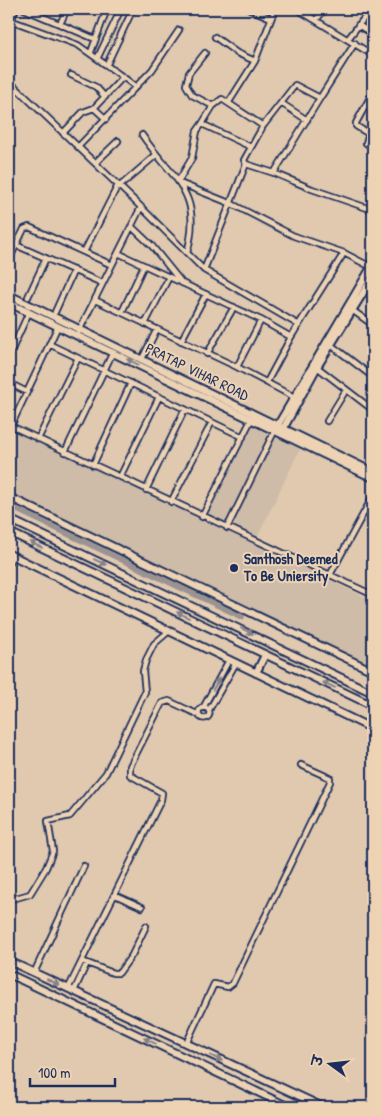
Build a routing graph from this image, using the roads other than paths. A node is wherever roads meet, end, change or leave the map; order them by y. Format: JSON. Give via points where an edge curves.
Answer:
{"nodes":[{"id":1,"x":15,"y":9,"type":"edge"},
{"id":2,"x":24,"y":9,"type":"edge"},
{"id":3,"x":67,"y":9,"type":"edge"},
{"id":4,"x":108,"y":9,"type":"edge"},
{"id":5,"x":122,"y":9,"type":"edge"},
{"id":6,"x":250,"y":9,"type":"edge"},
{"id":7,"x":274,"y":9,"type":"edge"},
{"id":8,"x":297,"y":9,"type":"edge"},
{"id":9,"x":325,"y":9,"type":"edge"},
{"id":10,"x":371,"y":9,"type":"edge"},
{"id":11,"x":132,"y":10,"type":"edge"},
{"id":12,"x":271,"y":18,"type":"junction"},
{"id":13,"x":316,"y":20,"type":"junction"},
{"id":14,"x":9,"y":21,"type":"edge"},
{"id":15,"x":60,"y":24,"type":"junction"},
{"id":16,"x":358,"y":25,"type":"junction"},
{"id":17,"x":179,"y":30,"type":"dead end"},
{"id":18,"x":373,"y":34,"type":"edge"},
{"id":19,"x":215,"y":37,"type":"dead end"},
{"id":20,"x":96,"y":39,"type":"junction"},
{"id":21,"x":348,"y":39,"type":"junction"},
{"id":22,"x":354,"y":43,"type":"junction"},
{"id":23,"x":91,"y":52,"type":"junction"},
{"id":24,"x":204,"y":53,"type":"dead end"},
{"id":25,"x":373,"y":55,"type":"edge"},
{"id":26,"x":98,"y":57,"type":"junction"},
{"id":27,"x":255,"y":61,"type":"junction"},
{"id":28,"x":107,"y":64,"type":"junction"},
{"id":29,"x":71,"y":75,"type":"dead end"},
{"id":30,"x":123,"y":77,"type":"junction"},
{"id":31,"x":9,"y":81,"type":"edge"},
{"id":32,"x":136,"y":87,"type":"junction"},
{"id":33,"x":373,"y":92,"type":"edge"},
{"id":34,"x":105,"y":97,"type":"junction"},
{"id":35,"x":320,"y":98,"type":"junction"},
{"id":36,"x":229,"y":102,"type":"junction"},
{"id":37,"x":281,"y":103,"type":"junction"},
{"id":38,"x":214,"y":106,"type":"junction"},
{"id":39,"x":94,"y":108,"type":"junction"},
{"id":40,"x":106,"y":119,"type":"junction"},
{"id":41,"x":307,"y":120,"type":"junction"},
{"id":42,"x":202,"y":124,"type":"junction"},
{"id":43,"x":263,"y":126,"type":"junction"},
{"id":44,"x":63,"y":133,"type":"junction"},
{"id":45,"x":142,"y":135,"type":"dead end"},
{"id":46,"x":118,"y":141,"type":"dead end"},
{"id":47,"x":78,"y":147,"type":"junction"},
{"id":48,"x":250,"y":147,"type":"junction"},
{"id":49,"x":373,"y":148,"type":"edge"},
{"id":50,"x":156,"y":155,"type":"junction"},
{"id":51,"x":95,"y":163,"type":"junction"},
{"id":52,"x":246,"y":164,"type":"junction"},
{"id":53,"x":274,"y":173,"type":"junction"},
{"id":54,"x":180,"y":182,"type":"junction"},
{"id":55,"x":119,"y":186,"type":"junction"},
{"id":56,"x":232,"y":204,"type":"junction"},
{"id":57,"x":141,"y":207,"type":"junction"},
{"id":58,"x":373,"y":210,"type":"edge"},
{"id":59,"x":132,"y":227,"type":"junction"},
{"id":60,"x":16,"y":245,"type":"junction"},
{"id":61,"x":84,"y":252,"type":"junction"},
{"id":62,"x":118,"y":253,"type":"junction"},
{"id":63,"x":187,"y":253,"type":"junction"},
{"id":64,"x":344,"y":253,"type":"junction"},
{"id":65,"x":46,"y":258,"type":"junction"},
{"id":66,"x":9,"y":260,"type":"edge"},
{"id":67,"x":112,"y":265,"type":"junction"},
{"id":68,"x":372,"y":265,"type":"edge"},
{"id":69,"x":144,"y":266,"type":"junction"},
{"id":70,"x":74,"y":270,"type":"junction"},
{"id":71,"x":204,"y":270,"type":"junction"},
{"id":72,"x":169,"y":277,"type":"junction"},
{"id":73,"x":373,"y":277,"type":"edge"},
{"id":74,"x":102,"y":283,"type":"junction"},
{"id":75,"x":183,"y":284,"type":"junction"},
{"id":76,"x":206,"y":294,"type":"junction"},
{"id":77,"x":9,"y":295,"type":"edge"},
{"id":78,"x":28,"y":297,"type":"dead end"},
{"id":79,"x":95,"y":300,"type":"junction"},
{"id":80,"x":9,"y":303,"type":"edge"},
{"id":81,"x":234,"y":308,"type":"junction"},
{"id":82,"x":352,"y":310,"type":"junction"},
{"id":83,"x":29,"y":312,"type":"junction"},
{"id":84,"x":55,"y":312,"type":"dead end"},
{"id":85,"x":122,"y":312,"type":"junction"},
{"id":86,"x":261,"y":320,"type":"junction"},
{"id":87,"x":145,"y":324,"type":"junction"},
{"id":88,"x":299,"y":325,"type":"junction"},
{"id":89,"x":373,"y":325,"type":"edge"},
{"id":90,"x":58,"y":326,"type":"junction"},
{"id":91,"x":157,"y":329,"type":"junction"},
{"id":92,"x":78,"y":332,"type":"junction"},
{"id":93,"x":291,"y":337,"type":"junction"},
{"id":94,"x":181,"y":341,"type":"junction"},
{"id":95,"x":50,"y":344,"type":"junction"},
{"id":96,"x":331,"y":345,"type":"junction"},
{"id":97,"x":113,"y":352,"type":"junction"},
{"id":98,"x":207,"y":354,"type":"junction"},
{"id":99,"x":9,"y":356,"type":"edge"},
{"id":100,"x":78,"y":358,"type":"junction"},
{"id":101,"x":142,"y":359,"type":"junction"},
{"id":102,"x":237,"y":367,"type":"junction"},
{"id":103,"x":317,"y":367,"type":"junction"},
{"id":104,"x":106,"y":371,"type":"junction"},
{"id":105,"x":373,"y":377,"type":"edge"},
{"id":106,"x":267,"y":382,"type":"junction"},
{"id":107,"x":9,"y":383,"type":"edge"},
{"id":108,"x":132,"y":383,"type":"junction"},
{"id":109,"x":346,"y":390,"type":"junction"},
{"id":110,"x":27,"y":392,"type":"junction"},
{"id":111,"x":159,"y":397,"type":"junction"},
{"id":112,"x":294,"y":397,"type":"junction"},
{"id":113,"x":185,"y":409,"type":"junction"},
{"id":114,"x":373,"y":410,"type":"edge"},
{"id":115,"x":252,"y":418,"type":"junction"},
{"id":116,"x":327,"y":421,"type":"dead end"},
{"id":117,"x":212,"y":422,"type":"junction"},
{"id":118,"x":10,"y":425,"type":"edge"},
{"id":119,"x":279,"y":429,"type":"junction"},
{"id":120,"x":243,"y":437,"type":"junction"},
{"id":121,"x":38,"y":439,"type":"junction"},
{"id":122,"x":65,"y":452,"type":"junction"},
{"id":123,"x":339,"y":458,"type":"junction"},
{"id":124,"x":93,"y":465,"type":"junction"},
{"id":125,"x":373,"y":472,"type":"edge"},
{"id":126,"x":120,"y":478,"type":"junction"},
{"id":127,"x":373,"y":478,"type":"edge"},
{"id":128,"x":146,"y":490,"type":"junction"},
{"id":129,"x":373,"y":496,"type":"edge"},
{"id":130,"x":9,"y":497,"type":"edge"},
{"id":131,"x":171,"y":502,"type":"junction"},
{"id":132,"x":202,"y":517,"type":"junction"},
{"id":133,"x":9,"y":519,"type":"edge"},
{"id":134,"x":227,"y":528,"type":"junction"},
{"id":135,"x":9,"y":532,"type":"edge"},
{"id":136,"x":10,"y":555,"type":"edge"},
{"id":137,"x":9,"y":564,"type":"edge"},
{"id":138,"x":330,"y":575,"type":"junction"},
{"id":139,"x":373,"y":595,"type":"edge"},
{"id":140,"x":169,"y":631,"type":"junction"},
{"id":141,"x":265,"y":655,"type":"junction"},
{"id":142,"x":229,"y":660,"type":"junction"},
{"id":143,"x":236,"y":663,"type":"junction"},
{"id":144,"x":373,"y":671,"type":"edge"},
{"id":145,"x":256,"y":672,"type":"junction"},
{"id":146,"x":373,"y":693,"type":"edge"},
{"id":147,"x":373,"y":706,"type":"edge"},
{"id":148,"x":203,"y":708,"type":"junction"},
{"id":149,"x":209,"y":710,"type":"junction"},
{"id":150,"x":199,"y":715,"type":"junction"},
{"id":151,"x":373,"y":728,"type":"edge"},
{"id":152,"x":301,"y":765,"type":"dead end"},
{"id":153,"x":84,"y":866,"type":"dead end"},
{"id":154,"x":114,"y":895,"type":"junction"},
{"id":155,"x":9,"y":900,"type":"edge"},
{"id":156,"x":142,"y":907,"type":"dead end"},
{"id":157,"x":146,"y":926,"type":"dead end"},
{"id":158,"x":9,"y":961,"type":"edge"},
{"id":159,"x":82,"y":961,"type":"junction"},
{"id":160,"x":87,"y":963,"type":"junction"},
{"id":161,"x":34,"y":973,"type":"junction"},
{"id":162,"x":9,"y":974,"type":"edge"},
{"id":163,"x":71,"y":990,"type":"junction"},
{"id":164,"x":186,"y":1044,"type":"junction"},
{"id":165,"x":289,"y":1107,"type":"edge"},
{"id":166,"x":323,"y":1107,"type":"edge"}],
"edges":[{"from":1,"to":14,"type":"street"},
{"from":2,"to":15,"type":"street"},
{"from":3,"to":15,"type":"street"},
{"from":4,"to":20,"type":"street"},
{"from":5,"to":11,"type":"street"},
{"from":5,"to":26,"type":"street"},
{"from":6,"to":12,"type":"street"},
{"from":7,"to":12,"type":"street"},
{"from":8,"to":13,"type":"street"},
{"from":9,"to":13,"type":"street"},
{"from":10,"to":16,"type":"street"},
{"from":11,"to":28,"type":"street"},
{"from":12,"to":27,"type":"street"},
{"from":13,"to":21,"type":"street"},
{"from":14,"to":23,"type":"street"},
{"from":15,"to":20,"type":"street"},
{"from":16,"to":18,"type":"street"},
{"from":16,"to":21,"type":"street"},
{"from":17,"to":32,"type":"street","via":[[152,70]]},
{"from":19,"to":27,"type":"street"},
{"from":20,"to":23,"type":"street"},
{"from":21,"to":22,"type":"street"},
{"from":22,"to":25,"type":"street"},
{"from":22,"to":35,"type":"street"},
{"from":23,"to":26,"type":"street"},
{"from":24,"to":38,"type":"street","via":[[189,73],[186,84],[192,95]]},
{"from":26,"to":28,"type":"street"},
{"from":27,"to":36,"type":"street"},
{"from":28,"to":30,"type":"street"},
{"from":29,"to":34,"type":"street","via":[[96,87]]},
{"from":30,"to":32,"type":"street"},
{"from":30,"to":34,"type":"street"},
{"from":31,"to":44,"type":"street"},
{"from":32,"to":40,"type":"street"},
{"from":33,"to":49,"type":"street","via":[[356,126],[369,134],[366,143]]},
{"from":34,"to":39,"type":"street"},
{"from":35,"to":37,"type":"street","via":[[295,85]]},
{"from":35,"to":41,"type":"street"},
{"from":36,"to":38,"type":"street","via":[[222,99]]},
{"from":36,"to":43,"type":"street"},
{"from":37,"to":41,"type":"street"},
{"from":37,"to":43,"type":"street"},
{"from":38,"to":42,"type":"street"},
{"from":39,"to":40,"type":"street"},
{"from":39,"to":44,"type":"street","via":[[83,112]]},
{"from":40,"to":47,"type":"street"},
{"from":41,"to":53,"type":"street"},
{"from":42,"to":48,"type":"street"},
{"from":42,"to":54,"type":"street","via":[[197,131],[192,158]]},
{"from":43,"to":48,"type":"street"},
{"from":44,"to":47,"type":"street"},
{"from":45,"to":50,"type":"street"},
{"from":46,"to":51,"type":"street"},
{"from":47,"to":51,"type":"street"},
{"from":48,"to":52,"type":"street","via":[[244,160]]},
{"from":50,"to":54,"type":"street"},
{"from":50,"to":55,"type":"street"},
{"from":51,"to":55,"type":"street"},
{"from":52,"to":53,"type":"street"},
{"from":52,"to":56,"type":"street"},
{"from":53,"to":58,"type":"street"},
{"from":54,"to":56,"type":"street"},
{"from":54,"to":63,"type":"street","via":[[188,194],[192,224]]},
{"from":55,"to":57,"type":"street"},
{"from":55,"to":61,"type":"street"},
{"from":56,"to":64,"type":"street","via":[[294,236]]},
{"from":56,"to":71,"type":"street"},
{"from":57,"to":59,"type":"street"},
{"from":57,"to":63,"type":"street"},
{"from":59,"to":62,"type":"street"},
{"from":59,"to":75,"type":"street"},
{"from":60,"to":61,"type":"street","via":[[24,229],[29,227]]},
{"from":60,"to":65,"type":"street"},
{"from":60,"to":66,"type":"street"},
{"from":61,"to":67,"type":"street"},
{"from":62,"to":67,"type":"street"},
{"from":62,"to":69,"type":"street"},
{"from":63,"to":71,"type":"street"},
{"from":64,"to":68,"type":"street"},
{"from":64,"to":88,"type":"street"},
{"from":65,"to":70,"type":"street"},
{"from":65,"to":78,"type":"street"},
{"from":67,"to":74,"type":"street"},
{"from":68,"to":112,"type":"street"},
{"from":69,"to":72,"type":"street"},
{"from":69,"to":85,"type":"street"},
{"from":70,"to":74,"type":"street"},
{"from":70,"to":84,"type":"street"},
{"from":71,"to":88,"type":"street"},
{"from":72,"to":75,"type":"street"},
{"from":72,"to":87,"type":"street"},
{"from":73,"to":82,"type":"street"},
{"from":74,"to":79,"type":"street"},
{"from":75,"to":76,"type":"street"},
{"from":76,"to":81,"type":"street"},
{"from":76,"to":94,"type":"street"},
{"from":77,"to":92,"type":"street","name":"PRATAP VIHAR ROAD"},
{"from":79,"to":85,"type":"street"},
{"from":79,"to":92,"type":"street"},
{"from":80,"to":83,"type":"street","name":"PRATAP VIHAR ROAD"},
{"from":81,"to":86,"type":"street"},
{"from":81,"to":98,"type":"street"},
{"from":82,"to":89,"type":"street"},
{"from":82,"to":96,"type":"street"},
{"from":83,"to":90,"type":"street","name":"PRATAP VIHAR ROAD"},
{"from":83,"to":99,"type":"street"},
{"from":85,"to":87,"type":"street"},
{"from":86,"to":93,"type":"street"},
{"from":86,"to":102,"type":"street"},
{"from":87,"to":91,"type":"street"},
{"from":88,"to":93,"type":"street"},
{"from":90,"to":92,"type":"street","name":"PRATAP VIHAR ROAD"},
{"from":90,"to":95,"type":"street"},
{"from":91,"to":94,"type":"street"},
{"from":91,"to":101,"type":"street"},
{"from":92,"to":97,"type":"street","name":"PRATAP VIHAR ROAD"},
{"from":92,"to":101,"type":"street","name":"PRATAP VIHAR ROAD"},
{"from":93,"to":106,"type":"street"},
{"from":94,"to":98,"type":"street"},
{"from":95,"to":100,"type":"street"},
{"from":95,"to":110,"type":"street"},
{"from":96,"to":103,"type":"street"},
{"from":96,"to":105,"type":"street"},
{"from":97,"to":104,"type":"street"},
{"from":115,"to":97,"type":"street","name":"PRATAP VIHAR ROAD","one_way":true},
{"from":98,"to":102,"type":"street"},
{"from":100,"to":104,"type":"street"},
{"from":100,"to":121,"type":"street"},
{"from":101,"to":119,"type":"street","name":"PRATAP VIHAR ROAD"},
{"from":102,"to":106,"type":"street"},
{"from":103,"to":109,"type":"street"},
{"from":103,"to":119,"type":"street"},
{"from":104,"to":108,"type":"street"},
{"from":104,"to":122,"type":"street"},
{"from":106,"to":112,"type":"street"},
{"from":107,"to":110,"type":"street"},
{"from":108,"to":111,"type":"street"},
{"from":108,"to":124,"type":"street"},
{"from":109,"to":114,"type":"street"},
{"from":109,"to":116,"type":"street"},
{"from":110,"to":118,"type":"street"},
{"from":111,"to":113,"type":"street"},
{"from":111,"to":126,"type":"street"},
{"from":112,"to":119,"type":"street"},
{"from":113,"to":117,"type":"street"},
{"from":113,"to":128,"type":"street"},
{"from":115,"to":119,"type":"street","name":"PRATAP VIHAR ROAD"},
{"from":115,"to":120,"type":"street"},
{"from":117,"to":120,"type":"street"},
{"from":117,"to":131,"type":"street"},
{"from":118,"to":121,"type":"street"},
{"from":119,"to":123,"type":"street","name":"PRATAP VIHAR ROAD"},
{"from":119,"to":134,"type":"street"},
{"from":120,"to":132,"type":"street"},
{"from":121,"to":122,"type":"street"},
{"from":122,"to":124,"type":"street"},
{"from":123,"to":125,"type":"street","name":"PRATAP VIHAR ROAD"},
{"from":123,"to":127,"type":"street","name":"PRATAP VIHAR ROAD"},
{"from":124,"to":126,"type":"street"},
{"from":126,"to":128,"type":"street"},
{"from":128,"to":131,"type":"street"},
{"from":129,"to":138,"type":"street"},
{"from":130,"to":144,"type":"street"},
{"from":131,"to":132,"type":"street"},
{"from":132,"to":134,"type":"street"},
{"from":133,"to":146,"type":"street","one_way":true},
{"from":134,"to":138,"type":"street"},
{"from":141,"to":135,"type":"street","one_way":true},
{"from":136,"to":137,"type":"street"},
{"from":136,"to":140,"type":"street"},
{"from":138,"to":139,"type":"street"},
{"from":140,"to":142,"type":"street"},
{"from":140,"to":155,"type":"street","via":[[154,644],[146,660],[143,671],[145,692],[106,773],[70,816],[48,821],[53,851],[46,868],[30,894]]},
{"from":141,"to":145,"type":"street"},
{"from":147,"to":141,"type":"street","one_way":true},
{"from":142,"to":143,"type":"street"},
{"from":148,"to":142,"type":"street","one_way":true},
{"from":143,"to":145,"type":"street"},
{"from":143,"to":149,"type":"street"},
{"from":145,"to":151,"type":"street"},
{"from":148,"to":149,"type":"street"},
{"from":148,"to":150,"type":"street"},
{"from":149,"to":150,"type":"street","via":[[207,718]]},
{"from":150,"to":154,"type":"street","via":[[168,701],[162,702],[130,766],[130,775],[162,793],[162,800]]},
{"from":152,"to":164,"type":"street","via":[[330,778],[330,782],[233,983],[228,987],[214,984]]},
{"from":153,"to":161,"type":"street"},
{"from":154,"to":156,"type":"street"},
{"from":154,"to":159,"type":"street"},
{"from":157,"to":160,"type":"street","via":[[119,973]]},
{"from":158,"to":161,"type":"street"},
{"from":159,"to":160,"type":"street"},
{"from":159,"to":163,"type":"street"},
{"from":160,"to":163,"type":"street"},
{"from":161,"to":163,"type":"street","one_way":true},
{"from":165,"to":162,"type":"street","one_way":true},
{"from":163,"to":164,"type":"street"},
{"from":164,"to":166,"type":"street","one_way":true}]}
